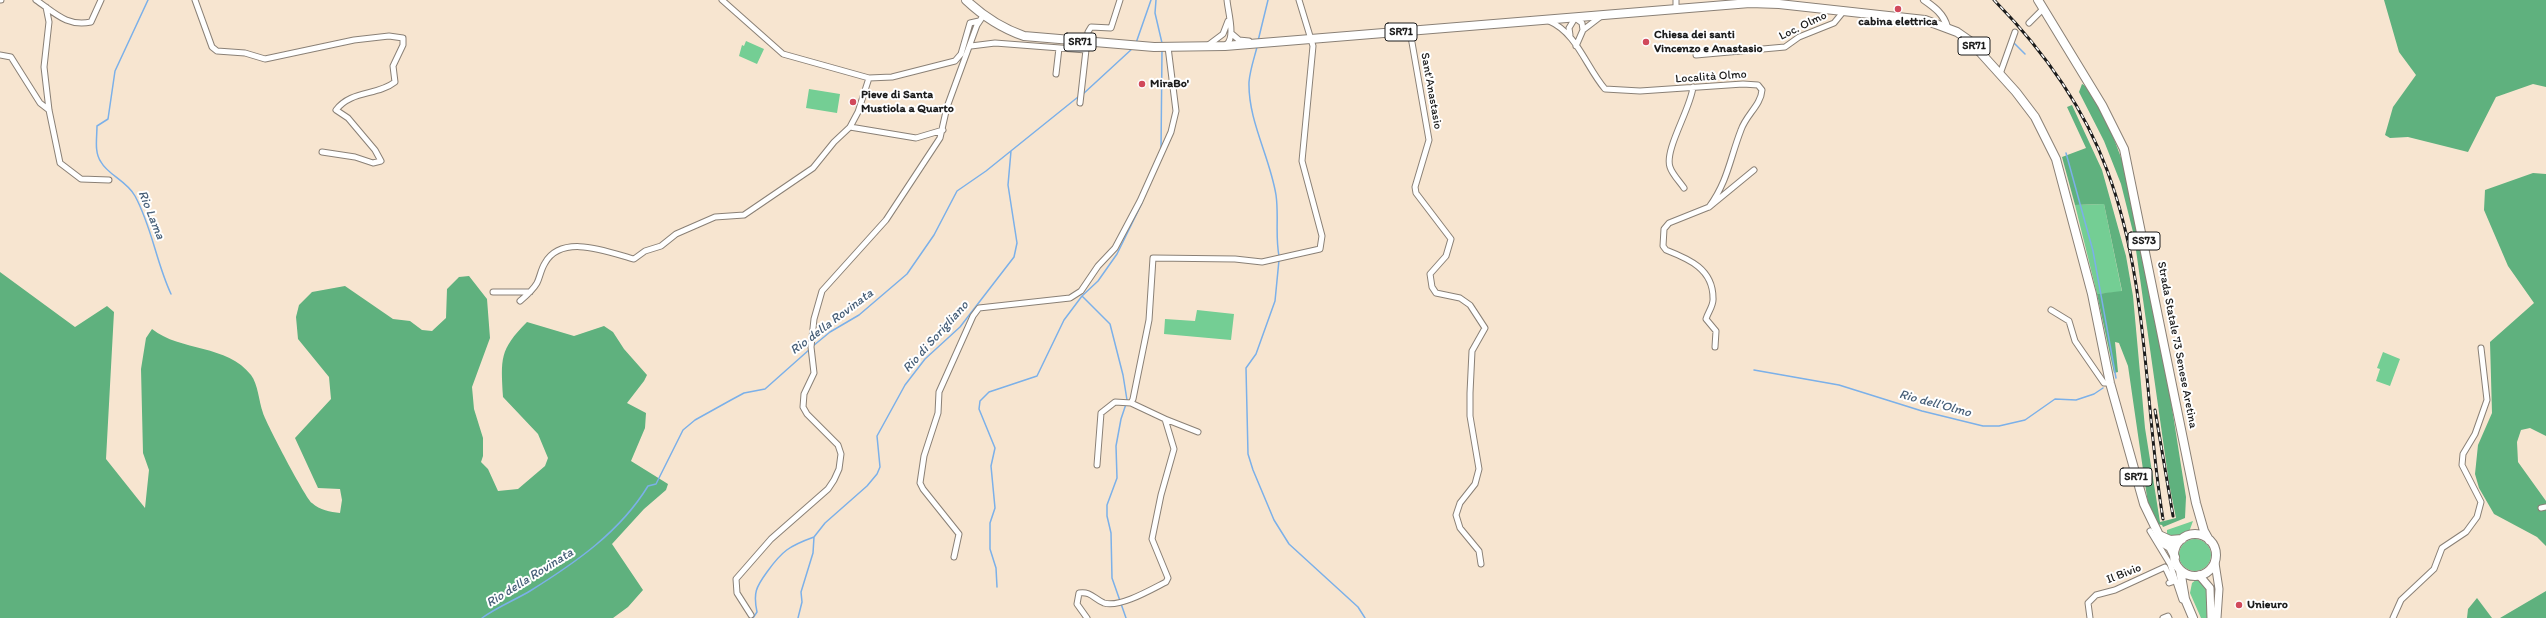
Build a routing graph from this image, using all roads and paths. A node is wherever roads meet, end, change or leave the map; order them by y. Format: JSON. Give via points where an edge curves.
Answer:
{"nodes":[{"id":1,"x":36,"y":0,"type":"edge"},
{"id":2,"x":101,"y":0,"type":"edge"},
{"id":3,"x":195,"y":0,"type":"edge"},
{"id":4,"x":722,"y":0,"type":"edge"},
{"id":5,"x":966,"y":0,"type":"edge"},
{"id":6,"x":1120,"y":0,"type":"edge"},
{"id":7,"x":1227,"y":0,"type":"edge"},
{"id":8,"x":1299,"y":0,"type":"edge"},
{"id":9,"x":1676,"y":0,"type":"edge"},
{"id":10,"x":1924,"y":0,"type":"edge"},
{"id":11,"x":2038,"y":0,"type":"edge"},
{"id":12,"x":1779,"y":2,"type":"edge"},
{"id":13,"x":46,"y":7,"type":"junction"},
{"id":14,"x":2043,"y":9,"type":"junction"},
{"id":15,"x":1676,"y":10,"type":"junction"},
{"id":16,"x":1843,"y":12,"type":"junction"},
{"id":17,"x":1600,"y":16,"type":"junction"},
{"id":18,"x":1575,"y":18,"type":"junction"},
{"id":19,"x":981,"y":19,"type":"junction"},
{"id":20,"x":1229,"y":20,"type":"junction"},
{"id":21,"x":1548,"y":20,"type":"junction"},
{"id":22,"x":2029,"y":23,"type":"dead end"},
{"id":23,"x":1946,"y":27,"type":"junction"},
{"id":24,"x":1583,"y":30,"type":"junction"},
{"id":25,"x":1410,"y":31,"type":"junction"},
{"id":26,"x":2015,"y":32,"type":"dead end"},
{"id":27,"x":1223,"y":34,"type":"junction"},
{"id":28,"x":1232,"y":34,"type":"junction"},
{"id":29,"x":1570,"y":36,"type":"junction"},
{"id":30,"x":1310,"y":38,"type":"junction"},
{"id":31,"x":1253,"y":43,"type":"junction"},
{"id":32,"x":971,"y":46,"type":"junction"},
{"id":33,"x":1086,"y":46,"type":"junction"},
{"id":34,"x":1206,"y":46,"type":"junction"},
{"id":35,"x":1225,"y":46,"type":"junction"},
{"id":36,"x":1576,"y":46,"type":"junction"},
{"id":37,"x":1168,"y":47,"type":"junction"},
{"id":38,"x":1059,"y":48,"type":"junction"},
{"id":39,"x":0,"y":55,"type":"edge"},
{"id":40,"x":1696,"y":55,"type":"dead end"},
{"id":41,"x":1056,"y":74,"type":"dead end"},
{"id":42,"x":2000,"y":74,"type":"junction"},
{"id":43,"x":869,"y":78,"type":"junction"},
{"id":44,"x":1693,"y":87,"type":"junction"},
{"id":45,"x":1080,"y":103,"type":"dead end"},
{"id":46,"x":49,"y":110,"type":"junction"},
{"id":47,"x":850,"y":127,"type":"junction"},
{"id":48,"x":943,"y":130,"type":"junction"},
{"id":49,"x":322,"y":152,"type":"dead end"},
{"id":50,"x":1754,"y":170,"type":"dead end"},
{"id":51,"x":109,"y":180,"type":"dead end"},
{"id":52,"x":1684,"y":188,"type":"dead end"},
{"id":53,"x":1708,"y":207,"type":"junction"},
{"id":54,"x":493,"y":292,"type":"dead end"},
{"id":55,"x":530,"y":292,"type":"junction"},
{"id":56,"x":520,"y":301,"type":"dead end"},
{"id":57,"x":2051,"y":310,"type":"dead end"},
{"id":58,"x":1715,"y":347,"type":"dead end"},
{"id":59,"x":2481,"y":348,"type":"dead end"},
{"id":60,"x":2110,"y":383,"type":"junction"},
{"id":61,"x":2113,"y":393,"type":"junction"},
{"id":62,"x":1131,"y":403,"type":"junction"},
{"id":63,"x":1165,"y":419,"type":"junction"},
{"id":64,"x":1198,"y":432,"type":"dead end"},
{"id":65,"x":1097,"y":464,"type":"dead end"},
{"id":66,"x":2196,"y":503,"type":"junction"},
{"id":67,"x":2150,"y":531,"type":"junction"},
{"id":68,"x":2186,"y":537,"type":"junction"},
{"id":69,"x":2209,"y":540,"type":"junction"},
{"id":70,"x":2175,"y":557,"type":"junction"},
{"id":71,"x":954,"y":558,"type":"dead end"},
{"id":72,"x":2214,"y":562,"type":"junction"},
{"id":73,"x":1481,"y":564,"type":"dead end"},
{"id":74,"x":2180,"y":570,"type":"junction"},
{"id":75,"x":2198,"y":576,"type":"junction"},
{"id":76,"x":2169,"y":583,"type":"dead end"},
{"id":77,"x":751,"y":615,"type":"dead end"},
{"id":78,"x":1087,"y":618,"type":"edge"},
{"id":79,"x":2090,"y":618,"type":"edge"},
{"id":80,"x":2163,"y":618,"type":"edge"},
{"id":81,"x":2169,"y":618,"type":"edge"},
{"id":82,"x":2192,"y":618,"type":"edge"},
{"id":83,"x":2198,"y":618,"type":"edge"},
{"id":84,"x":2211,"y":618,"type":"edge"},
{"id":85,"x":2217,"y":618,"type":"edge"},
{"id":86,"x":2393,"y":618,"type":"edge"}],
"edges":[{"from":1,"to":13,"type":"street"},
{"from":2,"to":13,"type":"street","via":[[91,22],[78,24],[65,20]]},
{"from":3,"to":49,"type":"street","via":[[212,46],[217,51],[245,53],[265,59],[354,40],[389,36],[403,38],[403,45],[393,66],[394,82],[374,92],[345,100],[336,110],[348,118],[381,161],[373,163],[355,157]]},
{"from":4,"to":43,"type":"street","via":[[783,54]]},
{"from":5,"to":19,"type":"main road","number":"SR71"},
{"from":6,"to":33,"type":"street","via":[[1111,28],[1091,27]]},
{"from":7,"to":20,"type":"street"},
{"from":8,"to":30,"type":"street"},
{"from":9,"to":15,"type":"street"},
{"from":10,"to":23,"type":"street","via":[[1935,7],[1945,20]]},
{"from":11,"to":14,"type":"main road","name":"Strada Statale 73 Senese Aretina","number":"SS73"},
{"from":12,"to":15,"type":"main road","number":"SR71"},
{"from":12,"to":16,"type":"main road","number":"SR71"},
{"from":13,"to":46,"type":"street","via":[[49,22],[44,67]]},
{"from":14,"to":22,"type":"street"},
{"from":14,"to":66,"type":"main road","name":"Strada Statale 73 Senese Aretina","number":"SS73","via":[[2102,105],[2124,149]]},
{"from":15,"to":17,"type":"main road","number":"SR71"},
{"from":16,"to":23,"type":"main road","number":"SR71","via":[[1925,20]]},
{"from":16,"to":40,"type":"street","name":"Loc. Olmo","via":[[1834,23],[1799,37],[1785,47]]},
{"from":17,"to":18,"type":"main road","number":"SR71"},
{"from":17,"to":24,"type":"street"},
{"from":18,"to":21,"type":"main road","number":"SR71"},
{"from":18,"to":24,"type":"street","via":[[1582,24]]},
{"from":18,"to":29,"type":"street","via":[[1569,28]]},
{"from":19,"to":32,"type":"street"},
{"from":19,"to":33,"type":"main road","number":"SR71","via":[[1024,36]]},
{"from":19,"to":43,"type":"street","via":[[970,23],[961,54],[955,61],[892,77]]},
{"from":20,"to":27,"type":"street"},
{"from":20,"to":28,"type":"street"},
{"from":21,"to":25,"type":"main road","number":"SR71"},
{"from":21,"to":29,"type":"street","via":[[1565,29]]},
{"from":23,"to":42,"type":"main road","number":"SR71","via":[[1970,41]]},
{"from":24,"to":36,"type":"street"},
{"from":25,"to":30,"type":"main road","number":"SR71"},
{"from":25,"to":73,"type":"street","name":"Sant'Anastasio","via":[[1429,140],[1415,187],[1416,193],[1451,239],[1446,256],[1430,274],[1432,287],[1436,293],[1460,298],[1470,305],[1485,328],[1472,351],[1470,394],[1470,416],[1479,469],[1475,484],[1460,503],[1456,515],[1460,528],[1479,551]]},
{"from":26,"to":42,"type":"street"},
{"from":27,"to":34,"type":"street"},
{"from":27,"to":35,"type":"street"},
{"from":28,"to":31,"type":"street","via":[[1239,40]]},
{"from":28,"to":35,"type":"street","via":[[1230,42]]},
{"from":29,"to":36,"type":"street"},
{"from":30,"to":31,"type":"main road","number":"SR71"},
{"from":30,"to":62,"type":"street","via":[[1313,46],[1302,160],[1322,236],[1320,249],[1262,262],[1235,258],[1153,258],[1149,320]]},
{"from":31,"to":35,"type":"main road","number":"SR71"},
{"from":32,"to":38,"type":"street","via":[[995,43]]},
{"from":32,"to":48,"type":"street","via":[[947,107]]},
{"from":33,"to":37,"type":"main road","number":"SR71"},
{"from":33,"to":38,"type":"street"},
{"from":33,"to":45,"type":"street"},
{"from":34,"to":35,"type":"main road","number":"SR71"},
{"from":34,"to":37,"type":"main road","number":"SR71"},
{"from":36,"to":44,"type":"street","name":"Località Olmo","via":[[1604,89],[1640,91]]},
{"from":37,"to":71,"type":"street","via":[[1176,111],[1171,132],[1140,201],[1115,248],[1081,291],[1070,298],[979,308],[941,386],[938,413],[924,456],[920,483],[959,534]]},
{"from":38,"to":41,"type":"street"},
{"from":39,"to":46,"type":"street","via":[[10,57],[40,103]]},
{"from":42,"to":60,"type":"main road","number":"SR71","via":[[2035,117],[2056,159],[2092,294]]},
{"from":43,"to":47,"type":"street","via":[[858,112]]},
{"from":44,"to":52,"type":"street","via":[[1692,97],[1670,149],[1669,167]]},
{"from":44,"to":53,"type":"street","name":"Località Olmo","via":[[1752,84],[1758,85],[1762,90],[1761,99],[1741,130],[1727,176]]},
{"from":46,"to":51,"type":"street","via":[[60,163],[81,179]]},
{"from":47,"to":48,"type":"street","via":[[916,138]]},
{"from":47,"to":55,"type":"street","via":[[813,168],[744,215],[715,217],[676,234],[661,246],[645,251],[634,259],[573,246],[557,251],[544,264],[536,285]]},
{"from":48,"to":77,"type":"street","via":[[886,220],[822,291],[814,319],[811,347],[814,373],[804,394],[803,407],[838,445],[841,454],[840,469],[828,490],[771,539],[736,579],[737,593]]},
{"from":50,"to":53,"type":"street"},
{"from":53,"to":58,"type":"street","via":[[1670,223],[1662,236],[1666,250],[1698,265],[1708,275],[1713,298],[1706,319],[1716,331]]},
{"from":54,"to":55,"type":"street"},
{"from":55,"to":56,"type":"street"},
{"from":57,"to":60,"type":"street","via":[[2069,321],[2075,341],[2104,383]]},
{"from":59,"to":86,"type":"street","via":[[2487,400],[2475,434],[2464,454],[2462,465],[2481,502],[2477,518],[2466,532],[2442,548],[2434,569],[2401,600]]},
{"from":60,"to":61,"type":"main road","number":"SR71"},
{"from":61,"to":67,"type":"main road","number":"SR71","via":[[2114,412],[2140,505]]},
{"from":61,"to":68,"type":"main road","number":"SR71","via":[[2144,504],[2154,528],[2165,538]]},
{"from":62,"to":63,"type":"street"},
{"from":62,"to":65,"type":"street","via":[[1115,402],[1102,413]]},
{"from":63,"to":64,"type":"street"},
{"from":63,"to":78,"type":"street","via":[[1174,449],[1160,495],[1152,539],[1168,578],[1166,582],[1125,601],[1104,603],[1086,592],[1078,593],[1077,604]]},
{"from":66,"to":68,"type":"main road","name":"Strada Statale 73 Senese Aretina","number":"SS73","via":[[2196,527]]},
{"from":66,"to":69,"type":"main road","name":"Strada Statale 73 Senese Aretina","number":"SS73"},
{"from":67,"to":70,"type":"main road","via":[[2170,547]]},
{"from":67,"to":82,"type":"street","via":[[2170,564]]},
{"from":68,"to":69,"type":"main road","via":[[2203,536]]},
{"from":68,"to":70,"type":"main road","name":"Strada Statale 73 Senese Aretina","number":"SS73","via":[[2175,550]]},
{"from":69,"to":72,"type":"main road","name":"Strada Statale 73 Senese Aretina","number":"SS73","via":[[2215,550]]},
{"from":70,"to":74,"type":"main road"},
{"from":72,"to":75,"type":"main road","via":[[2209,571]]},
{"from":72,"to":85,"type":"main road","via":[[2219,589]]},
{"from":74,"to":75,"type":"main road"},
{"from":74,"to":82,"type":"main road","via":[[2185,599]]},
{"from":75,"to":83,"type":"main road","via":[[2188,584],[2187,592]]},
{"from":75,"to":84,"type":"main road","via":[[2210,588]]},
{"from":76,"to":79,"type":"street","name":"Il Bivio","via":[[2172,582],[2166,567],[2115,590],[2096,595],[2088,603]]},
{"from":80,"to":81,"type":"street"}]}
